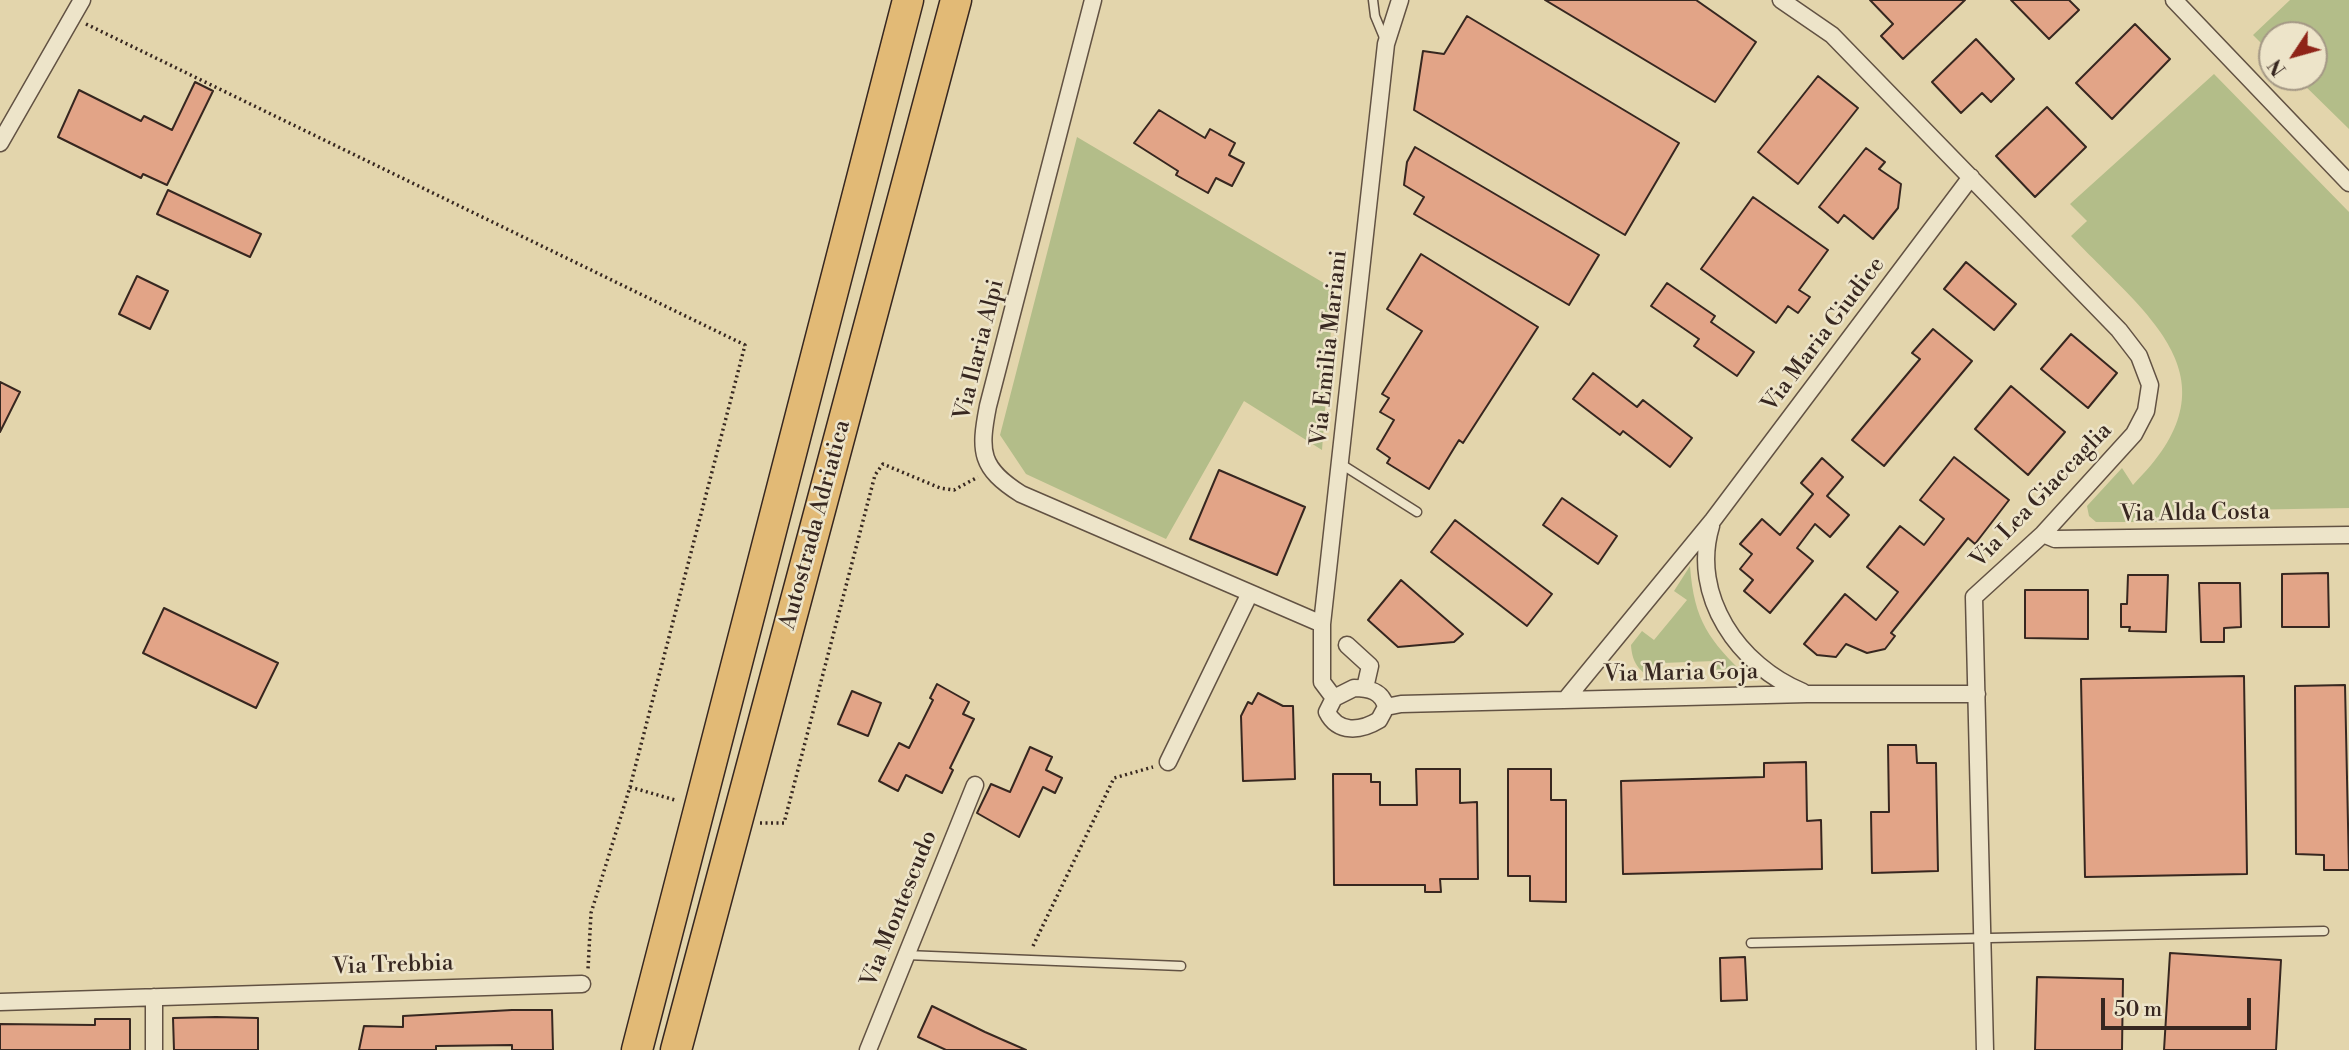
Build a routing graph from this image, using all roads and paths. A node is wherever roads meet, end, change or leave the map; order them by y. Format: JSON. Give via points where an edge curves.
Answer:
{"nodes":[{"id":1,"x":82,"y":0,"type":"edge"},
{"id":2,"x":908,"y":0,"type":"edge"},
{"id":3,"x":956,"y":0,"type":"edge"},
{"id":4,"x":1093,"y":0,"type":"edge"},
{"id":5,"x":1373,"y":0,"type":"edge"},
{"id":6,"x":1401,"y":0,"type":"edge"},
{"id":7,"x":1781,"y":0,"type":"edge"},
{"id":8,"x":2174,"y":0,"type":"edge"},
{"id":9,"x":72,"y":17,"type":"junction"},
{"id":10,"x":1386,"y":44,"type":"junction"},
{"id":11,"x":0,"y":143,"type":"edge"},
{"id":12,"x":1971,"y":177,"type":"junction"},
{"id":13,"x":2349,"y":183,"type":"edge"},
{"id":14,"x":1341,"y":464,"type":"junction"},
{"id":15,"x":990,"y":469,"type":"junction"},
{"id":16,"x":1417,"y":512,"type":"dead end"},
{"id":17,"x":1713,"y":520,"type":"junction"},
{"id":18,"x":2043,"y":534,"type":"junction"},
{"id":19,"x":2349,"y":535,"type":"edge"},
{"id":20,"x":1249,"y":595,"type":"junction"},
{"id":21,"x":1322,"y":624,"type":"junction"},
{"id":22,"x":1347,"y":645,"type":"dead end"},
{"id":23,"x":1365,"y":688,"type":"junction"},
{"id":24,"x":1807,"y":694,"type":"junction"},
{"id":25,"x":1977,"y":694,"type":"junction"},
{"id":26,"x":1334,"y":698,"type":"junction"},
{"id":27,"x":1566,"y":699,"type":"junction"},
{"id":28,"x":1386,"y":707,"type":"junction"},
{"id":29,"x":1168,"y":762,"type":"joint"},
{"id":30,"x":975,"y":785,"type":"dead end"},
{"id":31,"x":630,"y":787,"type":"junction"},
{"id":32,"x":679,"y":802,"type":"dead end"},
{"id":33,"x":758,"y":823,"type":"dead end"},
{"id":34,"x":2324,"y":931,"type":"dead end"},
{"id":35,"x":1983,"y":938,"type":"junction"},
{"id":36,"x":1751,"y":943,"type":"dead end"},
{"id":37,"x":906,"y":956,"type":"junction"},
{"id":38,"x":1026,"y":960,"type":"junction"},
{"id":39,"x":1181,"y":966,"type":"dead end"},
{"id":40,"x":582,"y":984,"type":"joint"},
{"id":41,"x":154,"y":997,"type":"junction"},
{"id":42,"x":0,"y":1002,"type":"edge"},
{"id":43,"x":154,"y":1050,"type":"edge"},
{"id":44,"x":637,"y":1050,"type":"edge"},
{"id":45,"x":676,"y":1050,"type":"edge"},
{"id":46,"x":868,"y":1050,"type":"edge"},
{"id":47,"x":1985,"y":1050,"type":"edge"}],
"edges":[{"from":1,"to":9,"type":"street"},
{"from":2,"to":44,"type":"highway","name":"Autostrada Adriatica"},
{"from":3,"to":45,"type":"highway","name":"Autostrada Adriatica"},
{"from":4,"to":15,"type":"street","name":"Via Ilaria Alpi","via":[[988,406],[982,436],[984,460]]},
{"from":5,"to":10,"type":"lane"},
{"from":6,"to":10,"type":"street","name":"Via Emilia Mariani"},
{"from":7,"to":12,"type":"street","name":"Via Lea Giaccaglia","via":[[1832,35]]},
{"from":8,"to":13,"type":"street"},
{"from":9,"to":11,"type":"street"},
{"from":9,"to":31,"type":"path","via":[[745,345]]},
{"from":10,"to":14,"type":"street","name":"Via Emilia Mariani"},
{"from":12,"to":17,"type":"street","name":"Via Maria Giudice"},
{"from":12,"to":18,"type":"street","name":"Via Lea Giaccaglia","via":[[2119,330],[2140,356],[2150,385],[2146,411],[2134,434]]},
{"from":14,"to":16,"type":"lane"},
{"from":14,"to":21,"type":"street","name":"Via Emilia Mariani"},
{"from":15,"to":20,"type":"street","via":[[1021,494]]},
{"from":15,"to":33,"type":"path","via":[[954,490],[883,464],[875,475],[784,823]]},
{"from":17,"to":24,"type":"street","name":"Via Maria Giudice","via":[[1706,572],[1721,620],[1759,666]]},
{"from":17,"to":27,"type":"street","name":"Via Maria Giudice"},
{"from":18,"to":19,"type":"street","name":"Via Alda Costa","via":[[2055,539]]},
{"from":18,"to":25,"type":"street","name":"Via Lea Giaccaglia","via":[[1974,597]]},
{"from":20,"to":21,"type":"street"},
{"from":20,"to":29,"type":"street"},
{"from":21,"to":26,"type":"street","name":"Via Emilia Mariani","via":[[1322,682]]},
{"from":22,"to":23,"type":"street","via":[[1370,666]]},
{"from":23,"to":26,"type":"street"},
{"from":23,"to":28,"type":"street","via":[[1382,697]]},
{"from":24,"to":25,"type":"street","name":"Via Maria Goja"},
{"from":24,"to":27,"type":"street","name":"Via Maria Goja"},
{"from":25,"to":35,"type":"street","name":"Via Lea Giaccaglia"},
{"from":26,"to":28,"type":"street","via":[[1328,712],[1331,720],[1348,729],[1379,720]]},
{"from":27,"to":28,"type":"street","name":"Via Maria Goja"},
{"from":29,"to":38,"type":"path","via":[[1114,779]]},
{"from":30,"to":37,"type":"street","name":"Via Montescudo"},
{"from":31,"to":32,"type":"path"},
{"from":31,"to":40,"type":"path","via":[[591,913],[588,976]]},
{"from":34,"to":35,"type":"lane"},
{"from":35,"to":36,"type":"lane"},
{"from":35,"to":47,"type":"street","name":"Via Lea Giaccaglia"},
{"from":37,"to":38,"type":"lane"},
{"from":37,"to":46,"type":"street","name":"Via Montescudo"},
{"from":38,"to":39,"type":"lane"},
{"from":40,"to":41,"type":"street","name":"Via Trebbia"},
{"from":41,"to":42,"type":"street","name":"Via Trebbia"},
{"from":41,"to":43,"type":"street"}]}
